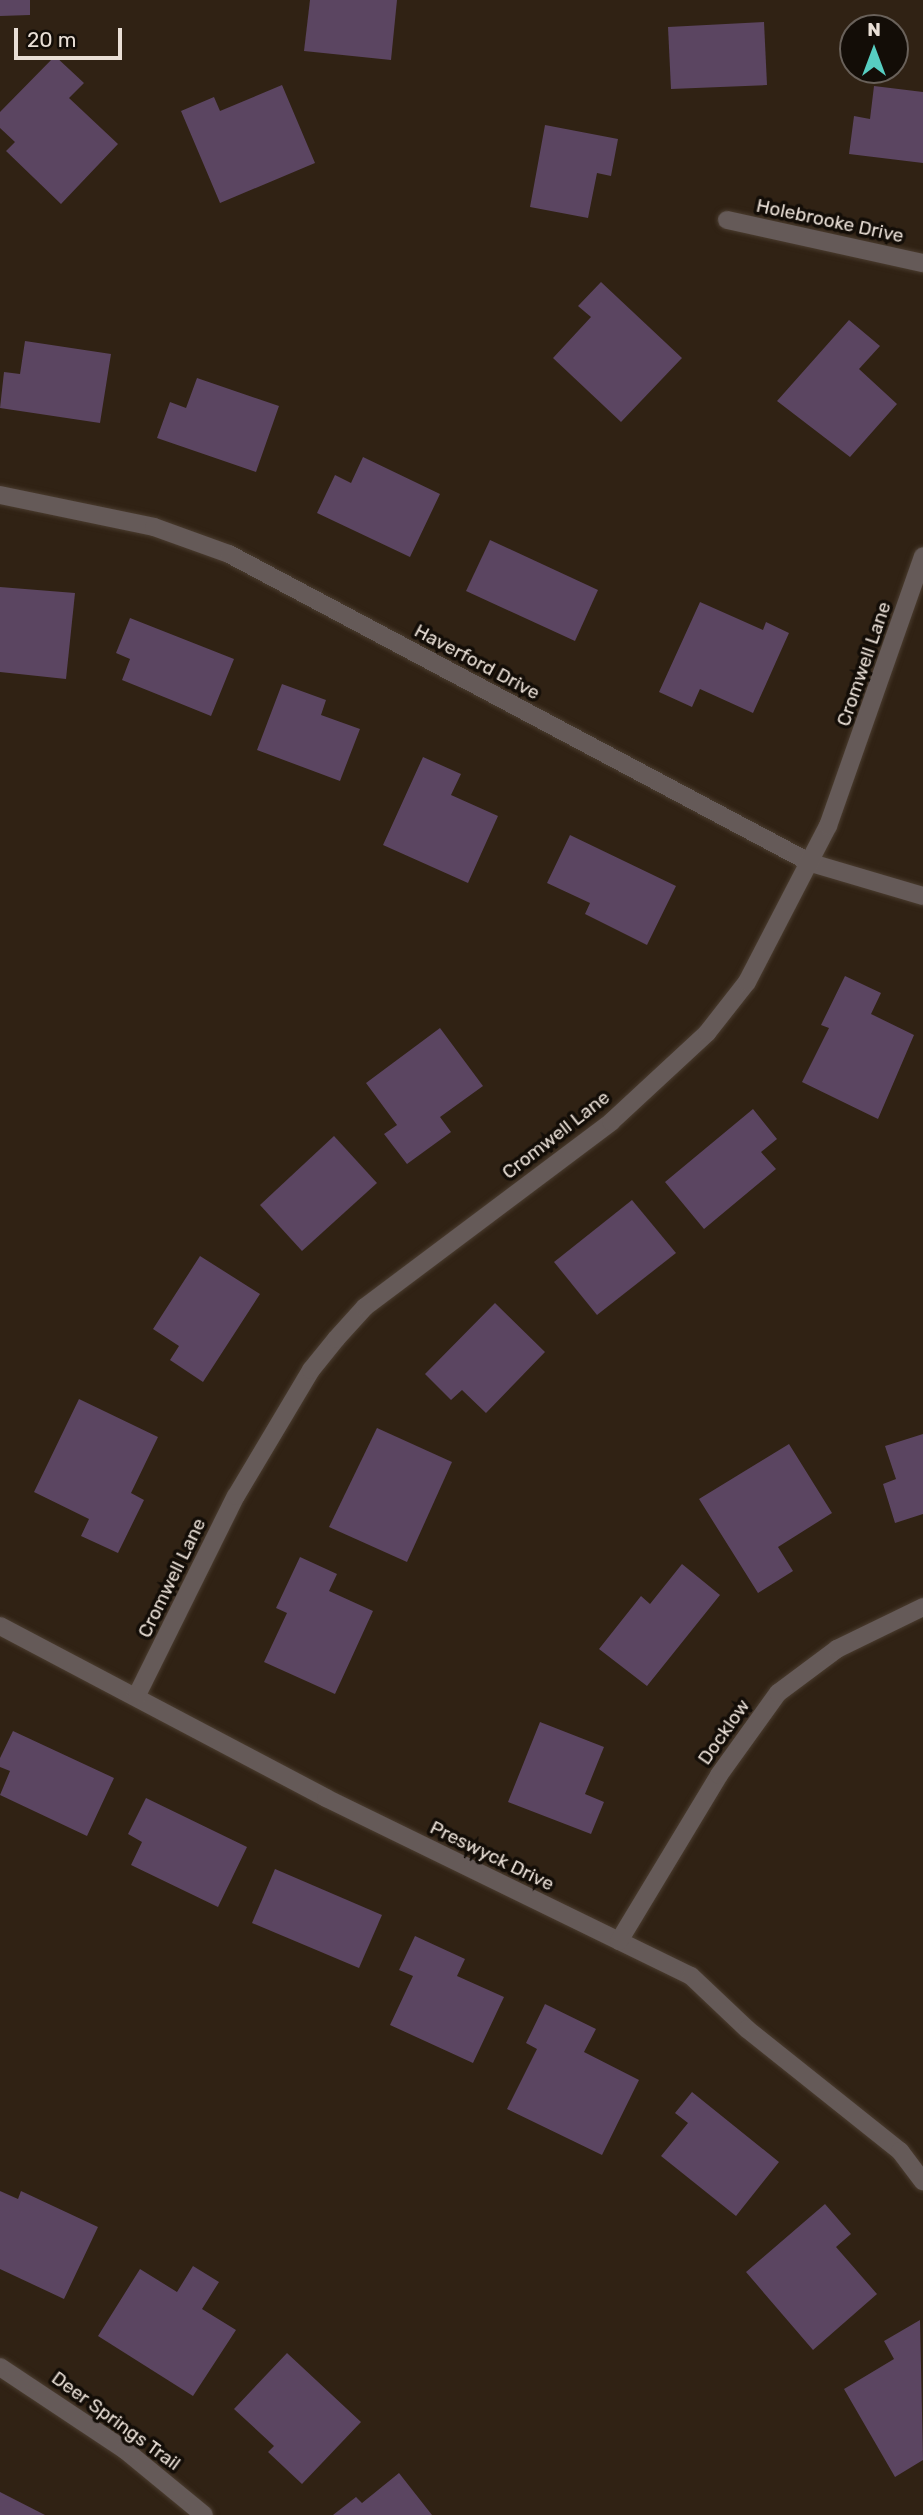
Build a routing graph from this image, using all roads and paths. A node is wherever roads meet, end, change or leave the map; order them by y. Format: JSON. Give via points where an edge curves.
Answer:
{"nodes":[{"id":1,"x":727,"y":220,"type":"dead end"},
{"id":2,"x":923,"y":263,"type":"edge"},
{"id":3,"x":0,"y":495,"type":"edge"},
{"id":4,"x":923,"y":556,"type":"edge"},
{"id":5,"x":811,"y":863,"type":"junction"},
{"id":6,"x":923,"y":896,"type":"edge"},
{"id":7,"x":923,"y":1607,"type":"edge"},
{"id":8,"x":0,"y":1626,"type":"edge"},
{"id":9,"x":137,"y":1695,"type":"junction"},
{"id":10,"x":619,"y":1941,"type":"junction"},
{"id":11,"x":923,"y":2181,"type":"edge"},
{"id":12,"x":0,"y":2367,"type":"edge"},
{"id":13,"x":204,"y":2515,"type":"edge"}],
"edges":[{"from":1,"to":2,"type":"street","name":"Holebrooke Drive"},
{"from":3,"to":5,"type":"street","name":"Haverford Drive","via":[[154,527],[229,554]]},
{"from":4,"to":5,"type":"street","name":"Cromwell Lane"},
{"from":5,"to":6,"type":"street","name":"Haverford Drive"},
{"from":5,"to":9,"type":"street","name":"Cromwell Lane","via":[[747,982],[706,1033],[611,1122],[365,1307],[336,1339],[311,1370],[236,1496]]},
{"from":7,"to":10,"type":"street","name":"Docklow","via":[[837,1649],[778,1693],[719,1775]]},
{"from":8,"to":9,"type":"street","name":"Preswyck Drive"},
{"from":9,"to":10,"type":"street","name":"Preswyck Drive","via":[[326,1798]]},
{"from":10,"to":11,"type":"street","name":"Preswyck Drive","via":[[691,1976],[747,2029],[901,2151]]},
{"from":12,"to":13,"type":"street","name":"Deer Springs Trail","via":[[125,2450]]}]}
